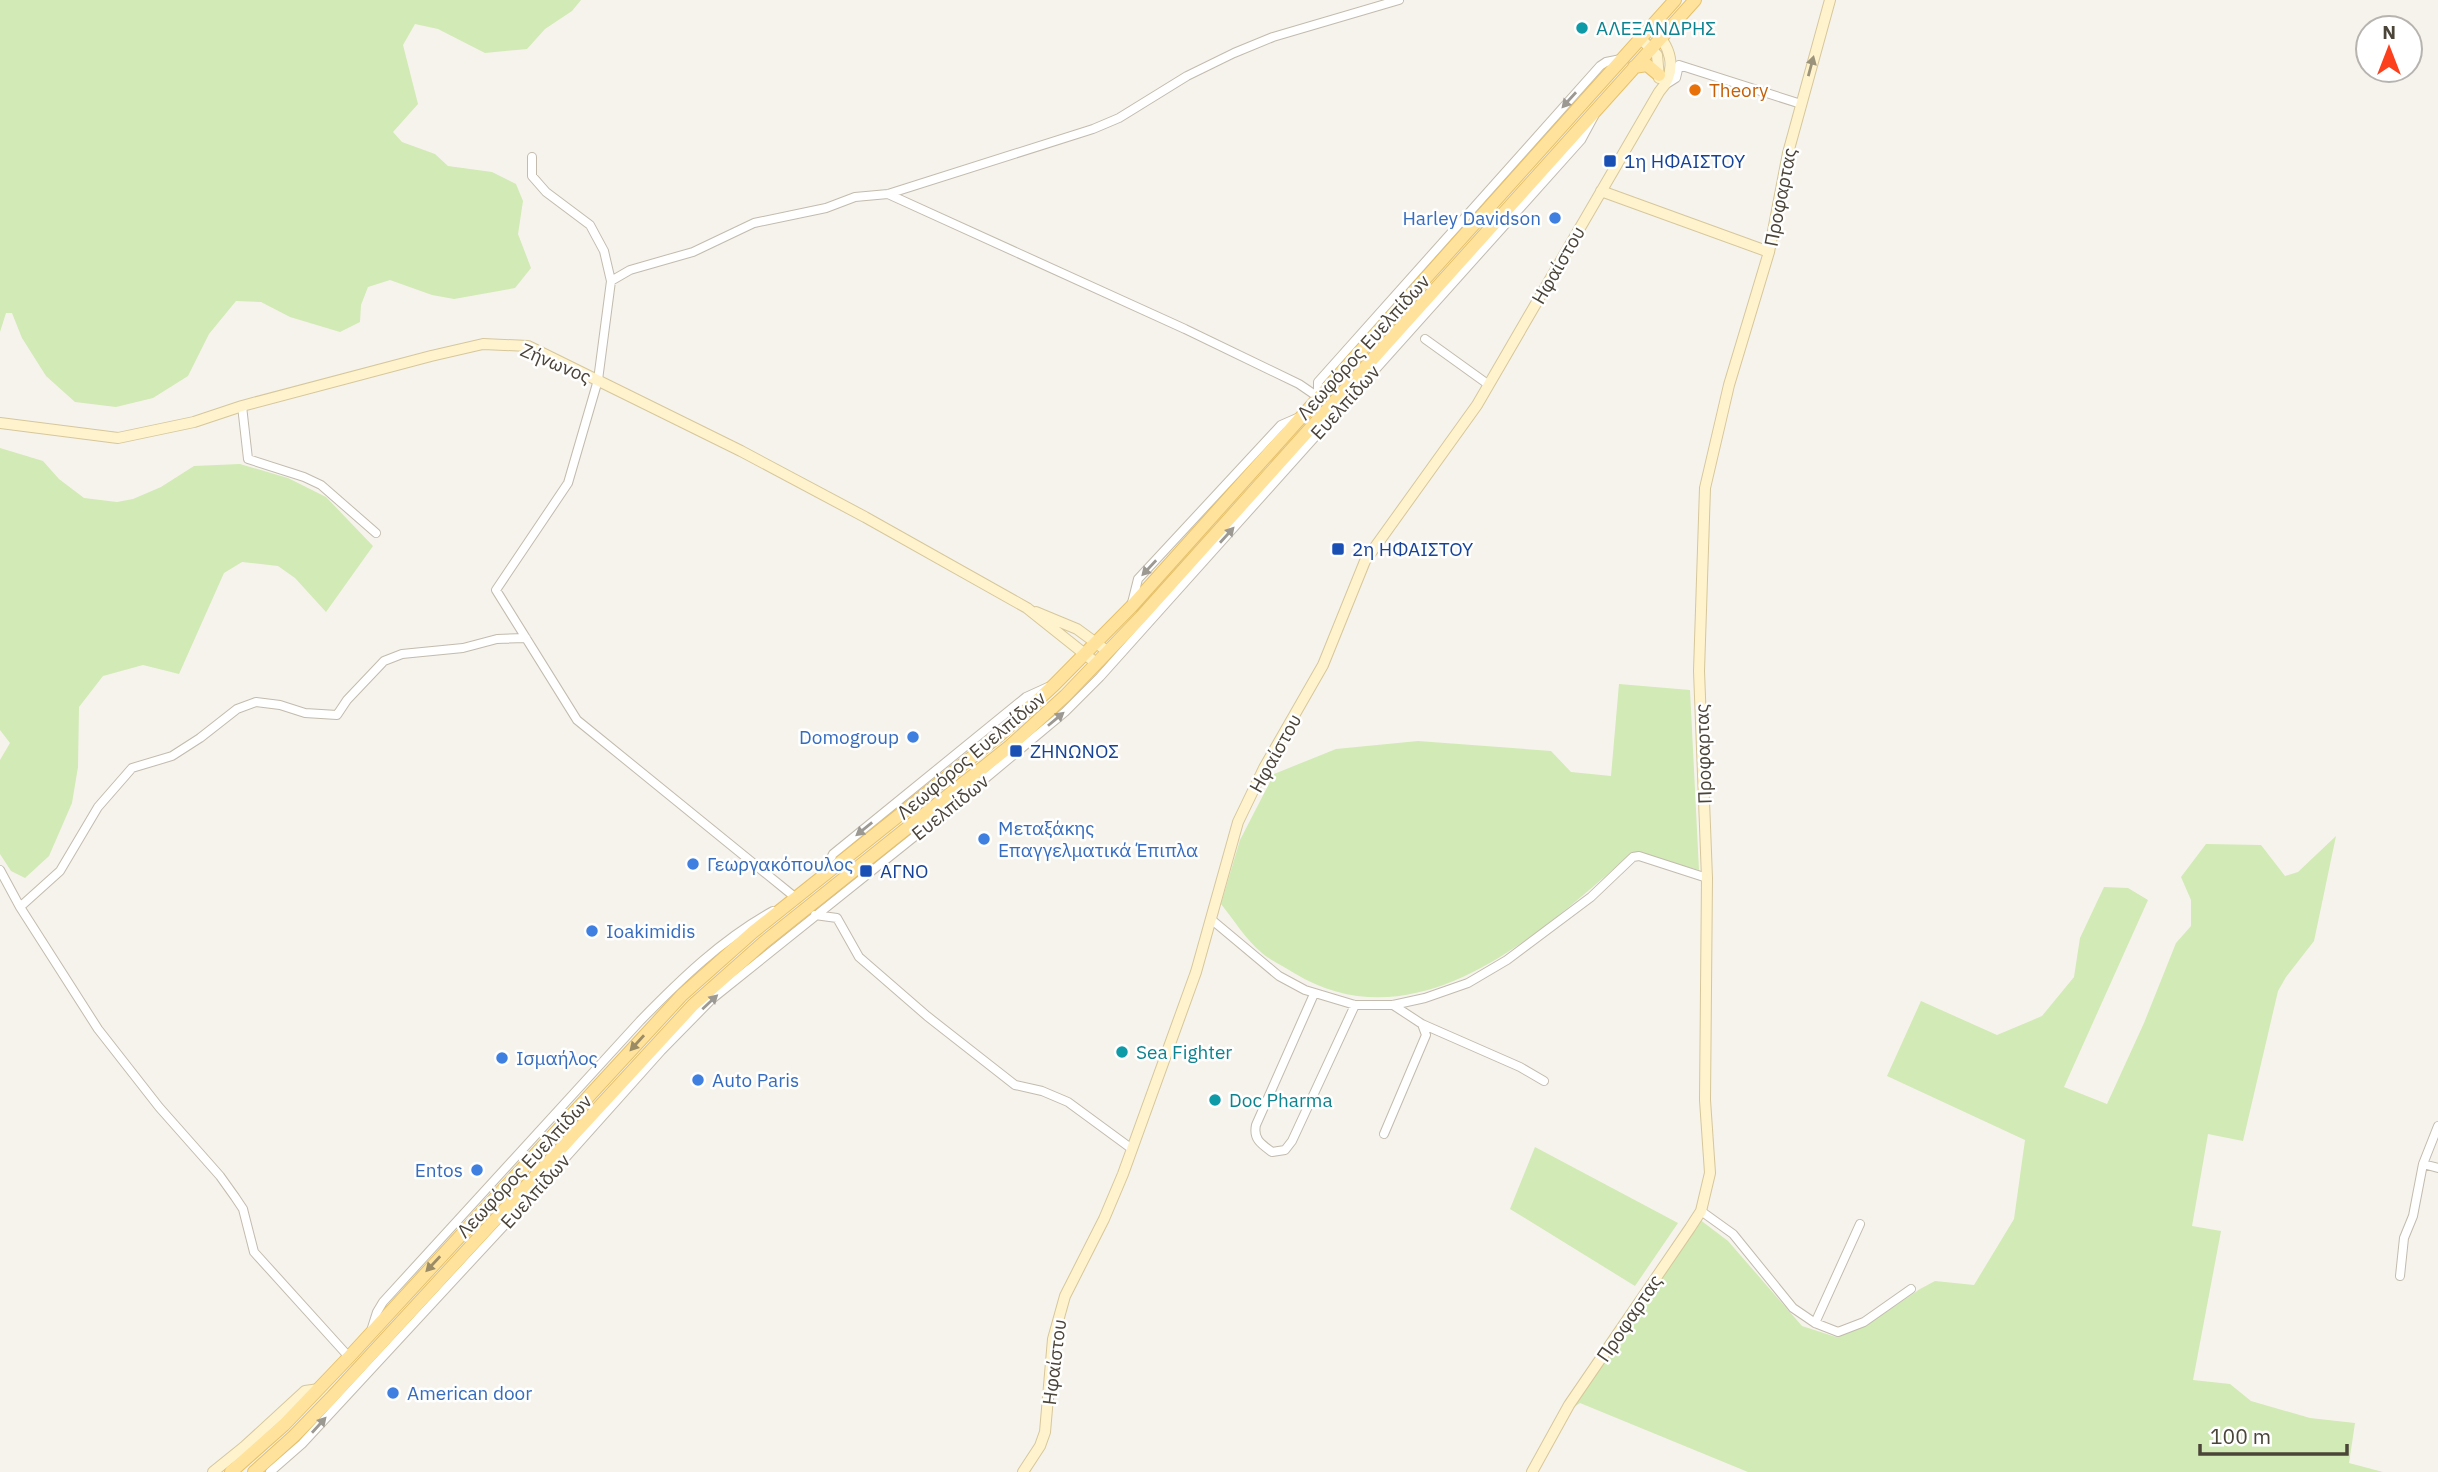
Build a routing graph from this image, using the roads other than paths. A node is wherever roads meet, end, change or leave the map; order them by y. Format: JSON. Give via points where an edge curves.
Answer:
{"nodes":[{"id":1,"x":1399,"y":0,"type":"edge"},
{"id":2,"x":1675,"y":0,"type":"edge"},
{"id":3,"x":1695,"y":0,"type":"edge"},
{"id":4,"x":1830,"y":0,"type":"edge"},
{"id":5,"x":1650,"y":27,"type":"junction"},
{"id":6,"x":1666,"y":32,"type":"junction"},
{"id":7,"x":1640,"y":38,"type":"junction"},
{"id":8,"x":1651,"y":48,"type":"junction"},
{"id":9,"x":1634,"y":67,"type":"junction"},
{"id":10,"x":1661,"y":84,"type":"junction"},
{"id":11,"x":1801,"y":104,"type":"junction"},
{"id":12,"x":532,"y":157,"type":"dead end"},
{"id":13,"x":1601,"y":191,"type":"junction"},
{"id":14,"x":888,"y":194,"type":"junction"},
{"id":15,"x":1769,"y":252,"type":"junction"},
{"id":16,"x":611,"y":281,"type":"junction"},
{"id":17,"x":1425,"y":339,"type":"dead end"},
{"id":18,"x":598,"y":380,"type":"junction"},
{"id":19,"x":1489,"y":385,"type":"junction"},
{"id":20,"x":1318,"y":397,"type":"junction"},
{"id":21,"x":243,"y":406,"type":"junction"},
{"id":22,"x":0,"y":423,"type":"edge"},
{"id":23,"x":376,"y":533,"type":"dead end"},
{"id":24,"x":1179,"y":582,"type":"junction"},
{"id":25,"x":1027,"y":608,"type":"junction"},
{"id":26,"x":526,"y":638,"type":"junction"},
{"id":27,"x":1096,"y":641,"type":"junction"},
{"id":28,"x":1107,"y":651,"type":"junction"},
{"id":29,"x":1084,"y":654,"type":"junction"},
{"id":30,"x":1096,"y":663,"type":"junction"},
{"id":31,"x":941,"y":808,"type":"junction"},
{"id":32,"x":0,"y":870,"type":"edge"},
{"id":33,"x":1707,"y":878,"type":"junction"},
{"id":34,"x":796,"y":898,"type":"junction"},
{"id":35,"x":20,"y":907,"type":"junction"},
{"id":36,"x":815,"y":915,"type":"junction"},
{"id":37,"x":1212,"y":920,"type":"junction"},
{"id":38,"x":1314,"y":994,"type":"junction"},
{"id":39,"x":1355,"y":1004,"type":"junction"},
{"id":40,"x":1394,"y":1004,"type":"junction"},
{"id":41,"x":1422,"y":1024,"type":"junction"},
{"id":42,"x":1544,"y":1082,"type":"dead end"},
{"id":43,"x":625,"y":1084,"type":"junction"},
{"id":44,"x":2438,"y":1126,"type":"edge"},
{"id":45,"x":1384,"y":1134,"type":"dead end"},
{"id":46,"x":1132,"y":1149,"type":"junction"},
{"id":47,"x":2423,"y":1164,"type":"junction"},
{"id":48,"x":2438,"y":1168,"type":"edge"},
{"id":49,"x":1700,"y":1211,"type":"junction"},
{"id":50,"x":1860,"y":1224,"type":"dead end"},
{"id":51,"x":2400,"y":1276,"type":"dead end"},
{"id":52,"x":1912,"y":1289,"type":"dead end"},
{"id":53,"x":1815,"y":1323,"type":"junction"},
{"id":54,"x":349,"y":1357,"type":"junction"},
{"id":55,"x":319,"y":1389,"type":"junction"},
{"id":56,"x":298,"y":1440,"type":"junction"},
{"id":57,"x":217,"y":1471,"type":"edge"},
{"id":58,"x":231,"y":1472,"type":"edge"},
{"id":59,"x":254,"y":1472,"type":"edge"},
{"id":60,"x":270,"y":1472,"type":"edge"},
{"id":61,"x":1023,"y":1472,"type":"edge"},
{"id":62,"x":1532,"y":1472,"type":"edge"}],
"edges":[{"from":1,"to":14,"type":"street","via":[[1234,52],[1093,129]]},
{"from":2,"to":5,"type":"main road","name":"Λεωφόρος Ευελπίδων"},
{"from":3,"to":6,"type":"main road","name":"Λεωφόρος Ευελπίδων"},
{"from":11,"to":4,"type":"street","name":"Προφαρτας","one_way":true},
{"from":5,"to":6,"type":"street"},
{"from":5,"to":7,"type":"main road","name":"Λεωφόρος Ευελπίδων"},
{"from":6,"to":8,"type":"main road","name":"Λεωφόρος Ευελπίδων"},
{"from":6,"to":10,"type":"street","name":"Ηφαίστου","via":[[1670,67]]},
{"from":7,"to":8,"type":"street"},
{"from":7,"to":20,"type":"main road","name":"Λεωφόρος Ευελπίδων","one_way":true},
{"from":8,"to":9,"type":"main road","name":"Λεωφόρος Ευελπίδων"},
{"from":8,"to":10,"type":"street","via":[[1657,55]]},
{"from":9,"to":10,"type":"main road","via":[[1647,65]]},
{"from":24,"to":9,"type":"main road","name":"Λεωφόρος Ευελπίδων","one_way":true},
{"from":10,"to":11,"type":"street","via":[[1676,78],[1679,65]]},
{"from":10,"to":13,"type":"street","name":"Ηφαίστου"},
{"from":11,"to":15,"type":"street","name":"Προφαρτας"},
{"from":12,"to":16,"type":"street","via":[[532,176],[590,225],[604,251]]},
{"from":13,"to":15,"type":"street"},
{"from":13,"to":19,"type":"street","name":"Ηφαίστου"},
{"from":14,"to":16,"type":"street","via":[[855,197],[754,223],[693,252],[630,270]]},
{"from":14,"to":20,"type":"street","via":[[1185,329]]},
{"from":15,"to":33,"type":"street","name":"Προφαρτας","via":[[1729,386],[1705,488],[1699,671]]},
{"from":16,"to":18,"type":"street"},
{"from":17,"to":19,"type":"street"},
{"from":18,"to":21,"type":"street","name":"Ζήνωνος","via":[[528,346],[483,344]]},
{"from":18,"to":25,"type":"street","name":"Ζήνωνος","via":[[824,495]]},
{"from":18,"to":26,"type":"street","via":[[568,483],[496,590]]},
{"from":19,"to":37,"type":"street","name":"Ηφαίστου","via":[[1365,561],[1323,665],[1238,822]]},
{"from":20,"to":27,"type":"main road","name":"Λεωφόρος Ευελπίδων","one_way":true,"via":[[1220,499]]},
{"from":21,"to":22,"type":"street","name":"Ζήνωνος","via":[[118,438]]},
{"from":21,"to":23,"type":"street","via":[[247,459],[321,485]]},
{"from":24,"to":28,"type":"main road","name":"Λεωφόρος Ευελπίδων"},
{"from":31,"to":24,"type":"street","name":"Ευελπίδων","one_way":true,"via":[[1065,712]]},
{"from":25,"to":27,"type":"street"},
{"from":25,"to":29,"type":"street"},
{"from":26,"to":34,"type":"street","via":[[578,720]]},
{"from":26,"to":35,"type":"street","via":[[402,654],[384,661],[337,715],[256,702],[237,709],[172,756],[132,768],[98,807],[60,871]]},
{"from":27,"to":28,"type":"street"},
{"from":27,"to":29,"type":"main road","name":"Λεωφόρος Ευελπίδων"},
{"from":28,"to":30,"type":"main road","name":"Λεωφόρος Ευελπίδων"},
{"from":29,"to":30,"type":"street"},
{"from":29,"to":34,"type":"main road","name":"Λεωφόρος Ευελπίδων","one_way":true,"via":[[965,764]]},
{"from":30,"to":31,"type":"main road","name":"Λεωφόρος Ευελπίδων"},
{"from":31,"to":36,"type":"street","name":"Ευελπίδων"},
{"from":31,"to":43,"type":"main road","name":"Λεωφόρος Ευελπίδων","via":[[726,974],[669,1029]]},
{"from":32,"to":35,"type":"street"},
{"from":33,"to":40,"type":"street","via":[[1633,857],[1591,897],[1507,960],[1468,983]]},
{"from":33,"to":49,"type":"street","name":"Προφαρτας","via":[[1705,1100],[1710,1173]]},
{"from":34,"to":54,"type":"main road","name":"Λεωφόρος Ευελπίδων","one_way":true,"via":[[716,963],[587,1089]]},
{"from":35,"to":54,"type":"street","via":[[98,1029],[235,1197],[243,1209],[254,1252]]},
{"from":43,"to":36,"type":"street","name":"Ευελπίδων","one_way":true,"via":[[712,999]]},
{"from":36,"to":46,"type":"street","via":[[837,918],[859,957],[1015,1085],[1068,1102]]},
{"from":37,"to":38,"type":"street","via":[[1279,976]]},
{"from":37,"to":46,"type":"street","name":"Ηφαίστου"},
{"from":38,"to":39,"type":"street"},
{"from":38,"to":39,"type":"street","via":[[1256,1125],[1259,1143],[1272,1152],[1285,1150],[1292,1141]]},
{"from":39,"to":40,"type":"street"},
{"from":40,"to":41,"type":"street"},
{"from":41,"to":42,"type":"street"},
{"from":41,"to":45,"type":"street","via":[[1426,1035],[1422,1049]]},
{"from":56,"to":43,"type":"main road","name":"Λεωφόρος Ευελπίδων","one_way":true},
{"from":44,"to":47,"type":"street"},
{"from":46,"to":61,"type":"street","name":"Ηφαίστου","via":[[1109,1209],[1065,1296],[1053,1343],[1045,1432]]},
{"from":47,"to":48,"type":"street"},
{"from":47,"to":51,"type":"street","via":[[2404,1238]]},
{"from":49,"to":53,"type":"street","via":[[1733,1234],[1793,1308]]},
{"from":49,"to":62,"type":"street","name":"Προφαρτας","via":[[1569,1405]]},
{"from":50,"to":53,"type":"street"},
{"from":52,"to":53,"type":"street","via":[[1864,1322],[1838,1332]]},
{"from":54,"to":55,"type":"main road","name":"Λεωφόρος Ευελπίδων"},
{"from":55,"to":57,"type":"street","via":[[305,1391]]},
{"from":55,"to":58,"type":"main road","name":"Λεωφόρος Ευελπίδων"},
{"from":56,"to":59,"type":"main road","name":"Λεωφόρος Ευελπίδων"},
{"from":56,"to":60,"type":"street"}]}
